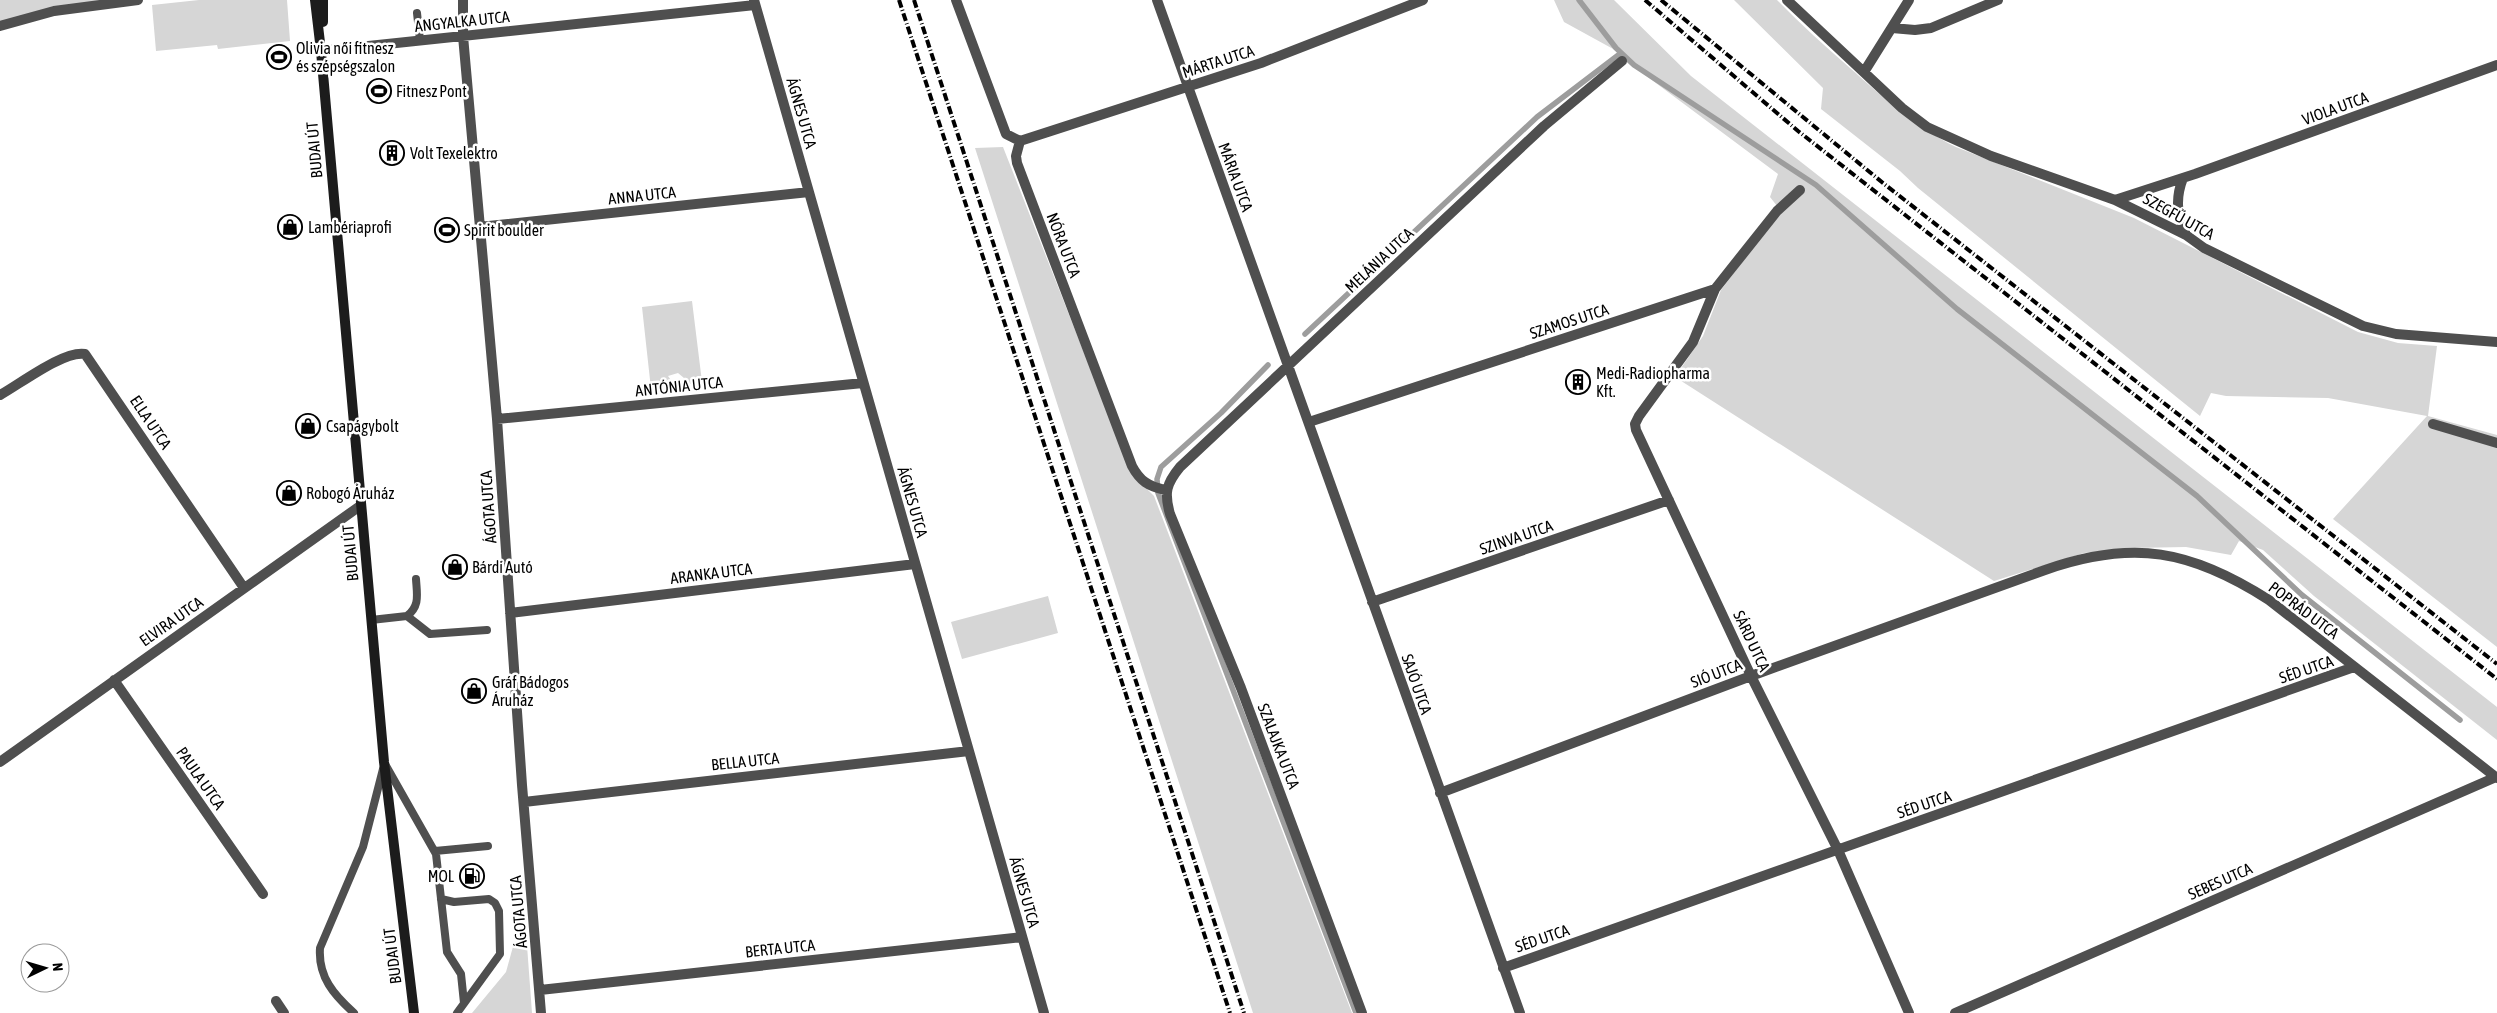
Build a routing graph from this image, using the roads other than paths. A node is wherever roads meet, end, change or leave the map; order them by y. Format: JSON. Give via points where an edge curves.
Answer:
{"nodes":[{"id":1,"x":138,"y":0,"type":"edge"},
{"id":2,"x":315,"y":0,"type":"edge"},
{"id":3,"x":324,"y":0,"type":"edge"},
{"id":4,"x":463,"y":0,"type":"edge"},
{"id":5,"x":956,"y":0,"type":"edge"},
{"id":6,"x":1157,"y":0,"type":"edge"},
{"id":7,"x":1423,"y":0,"type":"edge"},
{"id":8,"x":1787,"y":0,"type":"edge"},
{"id":9,"x":1909,"y":0,"type":"edge"},
{"id":10,"x":1998,"y":0,"type":"edge"},
{"id":11,"x":755,"y":2,"type":"edge"},
{"id":12,"x":416,"y":13,"type":"dead end"},
{"id":13,"x":0,"y":26,"type":"edge"},
{"id":14,"x":1892,"y":28,"type":"junction"},
{"id":15,"x":463,"y":36,"type":"junction"},
{"id":16,"x":420,"y":40,"type":"junction"},
{"id":17,"x":321,"y":50,"type":"junction"},
{"id":18,"x":1622,"y":61,"type":"dead end"},
{"id":19,"x":2497,"y":65,"type":"edge"},
{"id":20,"x":1864,"y":72,"type":"junction"},
{"id":21,"x":1188,"y":87,"type":"junction"},
{"id":22,"x":1020,"y":142,"type":"junction"},
{"id":23,"x":2183,"y":178,"type":"junction"},
{"id":24,"x":1800,"y":190,"type":"dead end"},
{"id":25,"x":809,"y":192,"type":"junction"},
{"id":26,"x":2115,"y":200,"type":"junction"},
{"id":27,"x":479,"y":226,"type":"junction"},
{"id":28,"x":2186,"y":235,"type":"junction"},
{"id":29,"x":1716,"y":289,"type":"junction"},
{"id":30,"x":2497,"y":342,"type":"edge"},
{"id":31,"x":1289,"y":364,"type":"junction"},
{"id":32,"x":864,"y":383,"type":"junction"},
{"id":33,"x":0,"y":395,"type":"edge"},
{"id":34,"x":496,"y":419,"type":"junction"},
{"id":35,"x":1308,"y":422,"type":"junction"},
{"id":36,"x":2433,"y":424,"type":"dead end"},
{"id":37,"x":2497,"y":443,"type":"edge"},
{"id":38,"x":1166,"y":490,"type":"junction"},
{"id":39,"x":1669,"y":500,"type":"junction"},
{"id":40,"x":360,"y":506,"type":"junction"},
{"id":41,"x":915,"y":564,"type":"junction"},
{"id":42,"x":2060,"y":565,"type":"joint"},
{"id":43,"x":416,"y":579,"type":"dead end"},
{"id":44,"x":244,"y":588,"type":"junction"},
{"id":45,"x":1372,"y":602,"type":"junction"},
{"id":46,"x":510,"y":613,"type":"junction"},
{"id":47,"x":407,"y":616,"type":"junction"},
{"id":48,"x":371,"y":620,"type":"junction"},
{"id":49,"x":487,"y":630,"type":"dead end"},
{"id":50,"x":2354,"y":668,"type":"junction"},
{"id":51,"x":1751,"y":676,"type":"junction"},
{"id":52,"x":114,"y":680,"type":"junction"},
{"id":53,"x":969,"y":751,"type":"junction"},
{"id":54,"x":0,"y":762,"type":"edge"},
{"id":55,"x":384,"y":762,"type":"junction"},
{"id":56,"x":2497,"y":777,"type":"edge"},
{"id":57,"x":1440,"y":793,"type":"junction"},
{"id":58,"x":524,"y":802,"type":"junction"},
{"id":59,"x":488,"y":846,"type":"dead end"},
{"id":60,"x":1838,"y":850,"type":"junction"},
{"id":61,"x":435,"y":851,"type":"junction"},
{"id":62,"x":263,"y":894,"type":"dead end"},
{"id":63,"x":441,"y":899,"type":"junction"},
{"id":64,"x":1022,"y":937,"type":"junction"},
{"id":65,"x":1503,"y":968,"type":"junction"},
{"id":66,"x":540,"y":990,"type":"junction"},
{"id":67,"x":276,"y":1001,"type":"dead end"},
{"id":68,"x":464,"y":1002,"type":"junction"},
{"id":69,"x":284,"y":1013,"type":"edge"},
{"id":70,"x":354,"y":1013,"type":"edge"},
{"id":71,"x":414,"y":1013,"type":"edge"},
{"id":72,"x":457,"y":1013,"type":"edge"},
{"id":73,"x":541,"y":1013,"type":"edge"},
{"id":74,"x":1044,"y":1013,"type":"edge"},
{"id":75,"x":1362,"y":1013,"type":"edge"},
{"id":76,"x":1520,"y":1013,"type":"edge"},
{"id":77,"x":1909,"y":1013,"type":"edge"},
{"id":78,"x":1955,"y":1013,"type":"edge"}],
"edges":[{"from":1,"to":13,"type":"street","via":[[54,12]]},
{"from":2,"to":17,"type":"main road","name":"BUDAI ÚT"},
{"from":3,"to":17,"type":"main road"},
{"from":4,"to":15,"type":"street","name":"ÁGOTA UTCA"},
{"from":5,"to":22,"type":"street","via":[[1006,134]]},
{"from":6,"to":21,"type":"street","name":"MÁRIA UTCA"},
{"from":7,"to":21,"type":"street","name":"MÁRTA UTCA","via":[[1261,63]]},
{"from":8,"to":20,"type":"street","name":"SZEGFŰ UTCA"},
{"from":9,"to":14,"type":"street"},
{"from":10,"to":14,"type":"street","via":[[1931,28]]},
{"from":11,"to":15,"type":"street","name":"ANGYALKA UTCA"},
{"from":11,"to":25,"type":"street","name":"ÁGNES UTCA"},
{"from":12,"to":16,"type":"lane"},
{"from":14,"to":20,"type":"street"},
{"from":15,"to":16,"type":"street","name":"ANGYALKA UTCA"},
{"from":15,"to":27,"type":"street","name":"ÁGOTA UTCA"},
{"from":16,"to":17,"type":"street","name":"ANGYALKA UTCA"},
{"from":17,"to":40,"type":"main road","name":"BUDAI ÚT"},
{"from":18,"to":31,"type":"street","name":"MELÁNIA UTCA","via":[[1544,126]]},
{"from":19,"to":23,"type":"street","name":"VIOLA UTCA"},
{"from":20,"to":26,"type":"street","name":"SZEGFŰ UTCA","via":[[1902,108],[1960,143]]},
{"from":21,"to":22,"type":"street","name":"MÁRTA UTCA"},
{"from":21,"to":31,"type":"street","name":"MÁRIA UTCA"},
{"from":22,"to":38,"type":"street","name":"NÓRA UTCA","via":[[1017,163],[1132,466],[1138,478],[1152,487]]},
{"from":23,"to":26,"type":"street","name":"VIOLA UTCA"},
{"from":23,"to":28,"type":"street","via":[[2177,193],[2177,209]]},
{"from":24,"to":29,"type":"street","via":[[1777,210]]},
{"from":25,"to":27,"type":"street","name":"ANNA UTCA"},
{"from":25,"to":32,"type":"street","name":"ÁGNES UTCA"},
{"from":26,"to":28,"type":"street","name":"SZEGFŰ UTCA"},
{"from":27,"to":34,"type":"street","name":"ÁGOTA UTCA"},
{"from":28,"to":30,"type":"street","name":"SZEGFŰ UTCA","via":[[2204,248],[2363,326],[2396,334]]},
{"from":29,"to":35,"type":"street","name":"SZAMOS UTCA"},
{"from":29,"to":39,"type":"street","name":"SÁRD UTCA","via":[[1693,342],[1635,424]]},
{"from":31,"to":35,"type":"street","name":"SAJÓ UTCA"},
{"from":31,"to":38,"type":"street","name":"MELÁNIA UTCA","via":[[1180,468],[1170,479]]},
{"from":32,"to":34,"type":"street","name":"ANTÓNIA UTCA"},
{"from":32,"to":41,"type":"street","name":"ÁGNES UTCA"},
{"from":33,"to":44,"type":"street","name":"ELLA UTCA","via":[[64,357],[76,352],[85,354]]},
{"from":34,"to":46,"type":"street","name":"ÁGOTA UTCA"},
{"from":35,"to":45,"type":"street","name":"SAJÓ UTCA"},
{"from":36,"to":37,"type":"street"},
{"from":38,"to":75,"type":"street","name":"SZALAJKA UTCA","via":[[1170,514],[1241,688]]},
{"from":39,"to":45,"type":"street","name":"SZINVA UTCA"},
{"from":39,"to":51,"type":"street","name":"SÁRD UTCA"},
{"from":40,"to":44,"type":"street","name":"ELVIRA UTCA"},
{"from":40,"to":48,"type":"main road","name":"BUDAI ÚT"},
{"from":41,"to":46,"type":"street","name":"ARANKA UTCA"},
{"from":41,"to":53,"type":"street","name":"ÁGNES UTCA"},
{"from":42,"to":50,"type":"street","name":"POPRÁD UTCA","via":[[2093,556],[2122,553],[2160,554],[2198,563],[2269,600]]},
{"from":42,"to":51,"type":"street","name":"SIÓ UTCA"},
{"from":43,"to":47,"type":"lane","via":[[418,604],[416,610]]},
{"from":44,"to":52,"type":"street","name":"ELVIRA UTCA"},
{"from":45,"to":57,"type":"street","name":"SAJÓ UTCA"},
{"from":46,"to":58,"type":"street","name":"ÁGOTA UTCA"},
{"from":47,"to":48,"type":"lane"},
{"from":47,"to":49,"type":"lane","via":[[430,634]]},
{"from":48,"to":55,"type":"main road","name":"BUDAI ÚT"},
{"from":50,"to":56,"type":"street","name":"POPRÁD UTCA"},
{"from":50,"to":60,"type":"street","name":"SÉD UTCA"},
{"from":51,"to":57,"type":"street","name":"SIÓ UTCA"},
{"from":51,"to":60,"type":"street","name":"SÁRD UTCA"},
{"from":52,"to":54,"type":"street","name":"ELVIRA UTCA"},
{"from":52,"to":62,"type":"street","name":"PAULA UTCA"},
{"from":53,"to":58,"type":"street","name":"BELLA UTCA"},
{"from":53,"to":64,"type":"street","name":"ÁGNES UTCA"},
{"from":55,"to":61,"type":"lane"},
{"from":55,"to":70,"type":"lane","via":[[363,847],[320,948],[319,962],[325,980]]},
{"from":55,"to":71,"type":"main road","name":"BUDAI ÚT"},
{"from":56,"to":78,"type":"street","name":"SEBES UTCA"},
{"from":57,"to":65,"type":"street","name":"SAJÓ UTCA"},
{"from":58,"to":66,"type":"street","name":"ÁGOTA UTCA"},
{"from":59,"to":61,"type":"lane"},
{"from":60,"to":65,"type":"street","name":"SÉD UTCA"},
{"from":60,"to":77,"type":"street","name":"SÁRD UTCA"},
{"from":61,"to":63,"type":"lane"},
{"from":63,"to":68,"type":"lane","via":[[447,952],[461,974]]},
{"from":63,"to":68,"type":"lane","via":[[454,902],[489,899],[499,911],[500,954]]},
{"from":64,"to":66,"type":"street","name":"BERTA UTCA"},
{"from":64,"to":74,"type":"street","name":"ÁGNES UTCA"},
{"from":65,"to":76,"type":"street","name":"SAJÓ UTCA"},
{"from":66,"to":73,"type":"street","name":"ÁGOTA UTCA"},
{"from":67,"to":69,"type":"street"},
{"from":68,"to":72,"type":"lane"}]}
